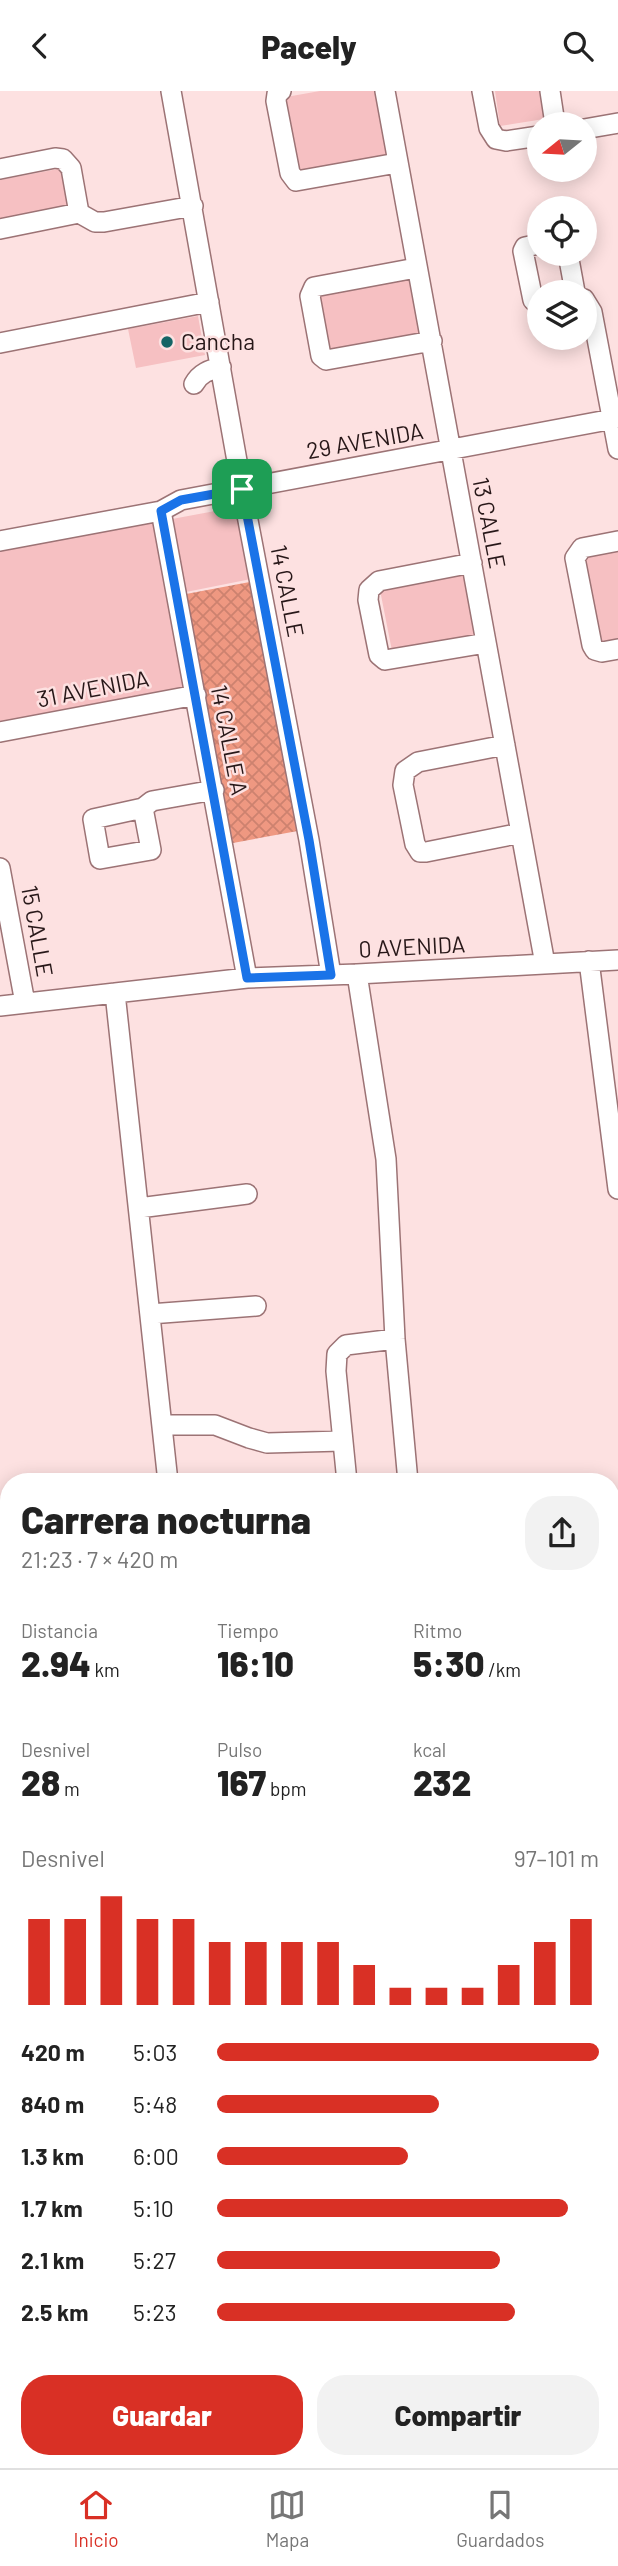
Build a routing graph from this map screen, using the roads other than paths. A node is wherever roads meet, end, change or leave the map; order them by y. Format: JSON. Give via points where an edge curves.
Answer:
{"nodes":[{"id":1,"x":171,"y":91,"type":"edge"},
{"id":2,"x":385,"y":91,"type":"edge"},
{"id":3,"x":482,"y":91,"type":"edge"},
{"id":4,"x":550,"y":91,"type":"edge"},
{"id":5,"x":279,"y":92,"type":"edge"},
{"id":6,"x":553,"y":112,"type":"edge"},
{"id":7,"x":618,"y":123,"type":"edge"},
{"id":8,"x":597,"y":127,"type":"edge"},
{"id":9,"x":527,"y":138,"type":"edge"},
{"id":10,"x":397,"y":163,"type":"junction"},
{"id":11,"x":0,"y":169,"type":"edge"},
{"id":12,"x":193,"y":206,"type":"junction"},
{"id":13,"x":79,"y":213,"type":"junction"},
{"id":14,"x":0,"y":229,"type":"edge"},
{"id":15,"x":527,"y":247,"type":"edge"},
{"id":16,"x":416,"y":268,"type":"junction"},
{"id":17,"x":529,"y":280,"type":"edge"},
{"id":18,"x":209,"y":302,"type":"junction"},
{"id":19,"x":597,"y":335,"type":"edge"},
{"id":20,"x":432,"y":341,"type":"junction"},
{"id":21,"x":0,"y":343,"type":"edge"},
{"id":22,"x":221,"y":367,"type":"junction"},
{"id":23,"x":194,"y":384,"type":"dead end"},
{"id":24,"x":615,"y":419,"type":"edge"},
{"id":25,"x":618,"y":449,"type":"edge"},
{"id":26,"x":450,"y":451,"type":"junction"},
{"id":27,"x":242,"y":489,"type":"junction"},
{"id":28,"x":161,"y":511,"type":"junction"},
{"id":29,"x":0,"y":541,"type":"edge"},
{"id":30,"x":618,"y":541,"type":"edge"},
{"id":31,"x":472,"y":563,"type":"junction"},
{"id":32,"x":486,"y":643,"type":"junction"},
{"id":33,"x":618,"y":649,"type":"edge"},
{"id":34,"x":196,"y":695,"type":"junction"},
{"id":35,"x":0,"y":732,"type":"edge"},
{"id":36,"x":505,"y":745,"type":"junction"},
{"id":37,"x":214,"y":790,"type":"junction"},
{"id":38,"x":143,"y":808,"type":"junction"},
{"id":39,"x":521,"y":833,"type":"junction"},
{"id":40,"x":0,"y":868,"type":"edge"},
{"id":41,"x":618,"y":960,"type":"edge"},
{"id":42,"x":589,"y":961,"type":"junction"},
{"id":43,"x":545,"y":964,"type":"junction"},
{"id":44,"x":357,"y":974,"type":"junction"},
{"id":45,"x":331,"y":975,"type":"junction"},
{"id":46,"x":247,"y":978,"type":"junction"},
{"id":47,"x":115,"y":993,"type":"junction"},
{"id":48,"x":25,"y":1003,"type":"junction"},
{"id":49,"x":0,"y":1006,"type":"edge"},
{"id":50,"x":618,"y":1189,"type":"edge"},
{"id":51,"x":247,"y":1194,"type":"dead end"},
{"id":52,"x":139,"y":1208,"type":"junction"},
{"id":53,"x":256,"y":1306,"type":"dead end"},
{"id":54,"x":150,"y":1314,"type":"junction"},
{"id":55,"x":396,"y":1339,"type":"junction"},
{"id":56,"x":162,"y":1425,"type":"junction"},
{"id":57,"x":342,"y":1441,"type":"junction"},
{"id":58,"x":168,"y":1473,"type":"edge"},
{"id":59,"x":346,"y":1473,"type":"edge"},
{"id":60,"x":407,"y":1473,"type":"edge"}],
"edges":[{"from":1,"to":12,"type":"street","name":"14 CALLE"},
{"from":2,"to":10,"type":"street","name":"13 CALLE"},
{"from":3,"to":9,"type":"street","via":[[489,128],[496,139]]},
{"from":4,"to":6,"type":"street"},
{"from":5,"to":10,"type":"street","via":[[276,101],[294,179]]},
{"from":7,"to":8,"type":"street"},
{"from":10,"to":16,"type":"street","name":"13 CALLE"},
{"from":11,"to":13,"type":"street","via":[[55,158],[66,161]]},
{"from":12,"to":13,"type":"street","via":[[104,222]]},
{"from":12,"to":18,"type":"street","name":"14 CALLE"},
{"from":13,"to":14,"type":"street"},
{"from":15,"to":17,"type":"street","via":[[523,251]]},
{"from":16,"to":20,"type":"street","name":"13 CALLE"},
{"from":16,"to":20,"type":"street","via":[[320,284],[311,291],[321,356],[326,361]]},
{"from":18,"to":21,"type":"street"},
{"from":18,"to":22,"type":"street","name":"14 CALLE"},
{"from":19,"to":24,"type":"street"},
{"from":20,"to":26,"type":"street","name":"13 CALLE"},
{"from":22,"to":23,"type":"street","via":[[208,370]]},
{"from":22,"to":27,"type":"street","name":"14 CALLE"},
{"from":24,"to":25,"type":"street"},
{"from":24,"to":26,"type":"street","name":"29 AVENIDA"},
{"from":26,"to":27,"type":"street","name":"29 AVENIDA"},
{"from":26,"to":31,"type":"street","name":"13 CALLE"},
{"from":27,"to":28,"type":"street","name":"29 AVENIDA","via":[[181,500]]},
{"from":27,"to":45,"type":"street","name":"14 CALLE"},
{"from":28,"to":29,"type":"street","name":"29 AVENIDA"},
{"from":28,"to":34,"type":"street","name":"14 CALLE A"},
{"from":30,"to":33,"type":"street","via":[[582,548],[575,558],[592,645],[597,651]]},
{"from":31,"to":32,"type":"street","name":"13 CALLE"},
{"from":31,"to":32,"type":"street","via":[[383,580],[372,586],[368,600],[379,655],[387,661]]},
{"from":32,"to":36,"type":"street","name":"13 CALLE"},
{"from":34,"to":35,"type":"street","name":"31 AVENIDA"},
{"from":34,"to":37,"type":"street","name":"14 CALLE A"},
{"from":36,"to":39,"type":"street","name":"13 CALLE"},
{"from":36,"to":39,"type":"street","via":[[410,765],[403,785],[420,852]]},
{"from":37,"to":38,"type":"street","via":[[152,801]]},
{"from":37,"to":46,"type":"street","name":"14 CALLE A"},
{"from":38,"to":38,"type":"street","via":[[93,819],[100,859],[151,850]]},
{"from":39,"to":43,"type":"street","name":"13 CALLE"},
{"from":40,"to":48,"type":"street","name":"15 CALLE"},
{"from":41,"to":42,"type":"street","name":"0 AVENIDA"},
{"from":42,"to":43,"type":"street","name":"0 AVENIDA"},
{"from":42,"to":50,"type":"street"},
{"from":43,"to":44,"type":"street","name":"0 AVENIDA"},
{"from":44,"to":45,"type":"street","name":"0 AVENIDA"},
{"from":44,"to":55,"type":"street","via":[[386,1159]]},
{"from":45,"to":46,"type":"street","name":"0 AVENIDA"},
{"from":46,"to":47,"type":"street","name":"0 AVENIDA"},
{"from":47,"to":48,"type":"street","name":"0 AVENIDA"},
{"from":47,"to":52,"type":"street"},
{"from":48,"to":49,"type":"street","name":"0 AVENIDA"},
{"from":51,"to":52,"type":"street"},
{"from":52,"to":54,"type":"street"},
{"from":53,"to":54,"type":"street"},
{"from":54,"to":56,"type":"street"},
{"from":55,"to":57,"type":"street","via":[[346,1345],[337,1354]]},
{"from":55,"to":60,"type":"street"},
{"from":56,"to":57,"type":"street","via":[[215,1426],[267,1443]]},
{"from":56,"to":58,"type":"street"},
{"from":57,"to":59,"type":"street"}]}
